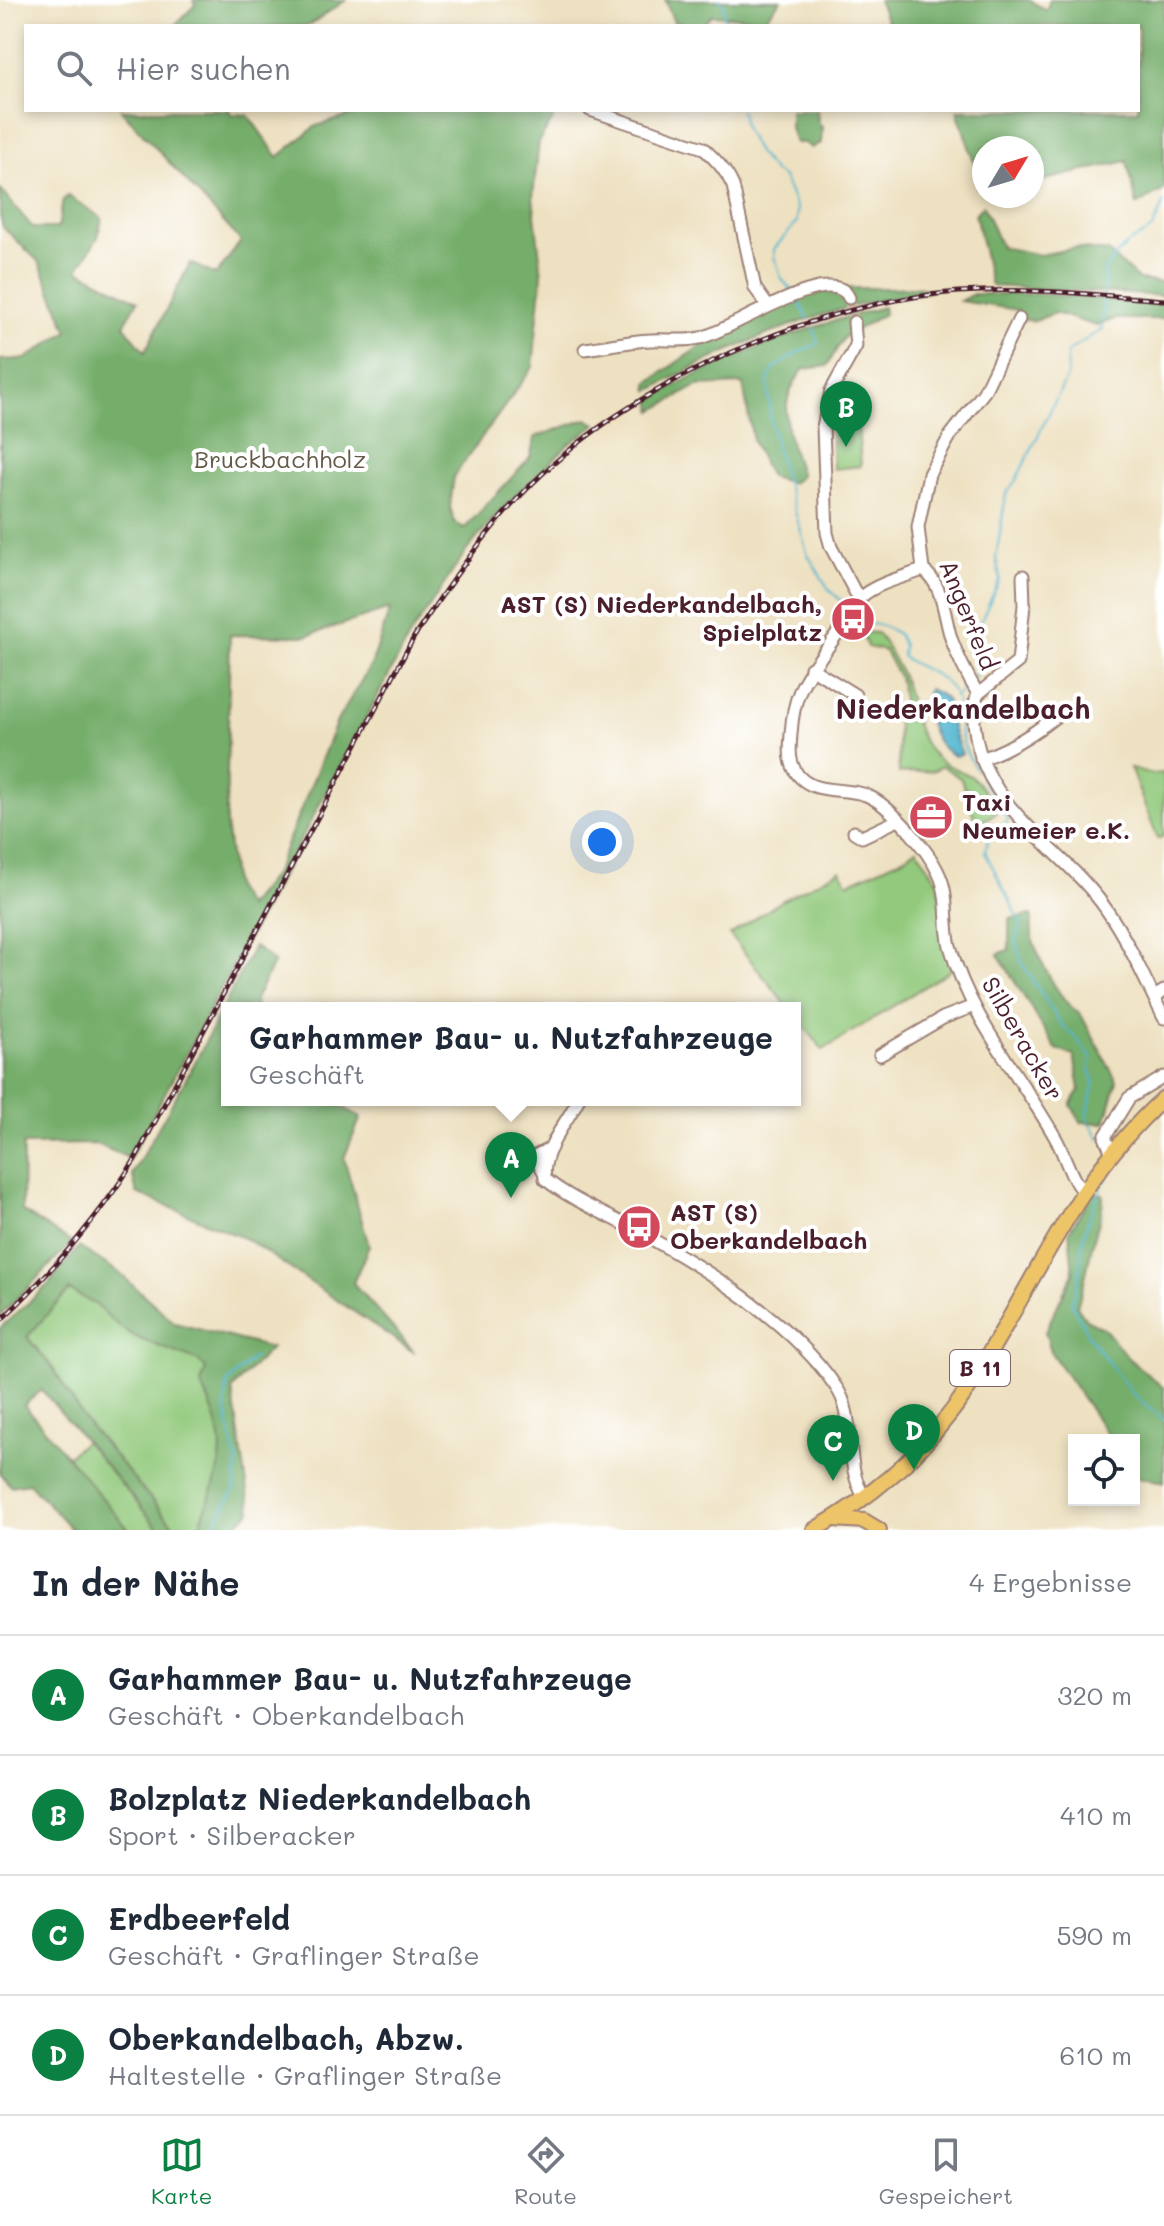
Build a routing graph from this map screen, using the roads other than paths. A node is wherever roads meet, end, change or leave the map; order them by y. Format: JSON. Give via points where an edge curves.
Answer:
{"nodes":[{"id":1,"x":596,"y":112,"type":"edge"},
{"id":2,"x":849,"y":298,"type":"dead end"},
{"id":3,"x":767,"y":305,"type":"junction"},
{"id":4,"x":1019,"y":319,"type":"dead end"},
{"id":5,"x":854,"y":322,"type":"tunnel mouth"},
{"id":6,"x":585,"y":349,"type":"dead end"},
{"id":7,"x":923,"y":570,"type":"junction"},
{"id":8,"x":1023,"y":576,"type":"dead end"},
{"id":9,"x":860,"y":597,"type":"junction"},
{"id":10,"x":811,"y":668,"type":"junction"},
{"id":11,"x":978,"y":694,"type":"junction"},
{"id":12,"x":855,"y":695,"type":"dead end"},
{"id":13,"x":1059,"y":714,"type":"dead end"},
{"id":14,"x":981,"y":759,"type":"junction"},
{"id":15,"x":898,"y":820,"type":"junction"},
{"id":16,"x":854,"y":832,"type":"dead end"},
{"id":17,"x":1159,"y":994,"type":"edge"},
{"id":18,"x":974,"y":1006,"type":"junction"},
{"id":19,"x":1164,"y":1018,"type":"edge"},
{"id":20,"x":880,"y":1055,"type":"dead end"},
{"id":21,"x":1164,"y":1077,"type":"edge"},
{"id":22,"x":1164,"y":1098,"type":"edge"},
{"id":23,"x":575,"y":1106,"type":"edge"},
{"id":24,"x":1111,"y":1151,"type":"junction"},
{"id":25,"x":1082,"y":1191,"type":"junction"},
{"id":26,"x":865,"y":1498,"type":"junction"},
{"id":27,"x":832,"y":1519,"type":"junction"},
{"id":28,"x":814,"y":1530,"type":"edge"},
{"id":29,"x":879,"y":1530,"type":"edge"}],
"edges":[{"from":1,"to":3,"type":"street","via":[[703,148],[715,158],[733,186],[755,288]]},
{"from":2,"to":3,"type":"street","via":[[839,286],[825,287]]},
{"from":3,"to":6,"type":"street","via":[[704,338]]},
{"from":4,"to":7,"type":"street","name":"Angerfeld","via":[[984,392],[929,474],[918,527]]},
{"from":5,"to":9,"type":"street","via":[[856,346],[831,391],[823,427],[827,533]]},
{"from":7,"to":9,"type":"street"},
{"from":7,"to":11,"type":"street","name":"Angerfeld","via":[[936,584],[962,667]]},
{"from":8,"to":11,"type":"street","name":"Angerfeld","via":[[1018,662]]},
{"from":9,"to":10,"type":"street","name":"Silberacker"},
{"from":10,"to":12,"type":"street"},
{"from":10,"to":15,"type":"street","name":"Silberacker","via":[[792,712],[793,766],[810,785],[866,796]]},
{"from":11,"to":14,"type":"street","name":"Angerfeld","via":[[974,729]]},
{"from":13,"to":14,"type":"street"},
{"from":14,"to":17,"type":"street","name":"Angerfeld","via":[[1016,814],[1106,908]]},
{"from":15,"to":16,"type":"street","via":[[862,837]]},
{"from":15,"to":18,"type":"street","name":"Silberacker","via":[[943,884],[950,944]]},
{"from":17,"to":19,"type":"street","name":"Angerfeld"},
{"from":18,"to":20,"type":"street"},
{"from":18,"to":25,"type":"street","name":"Silberacker","via":[[1057,1139]]},
{"from":21,"to":24,"type":"street","via":[[1129,1098],[1105,1137]]},
{"from":22,"to":24,"type":"main road","number":"B 11"},
{"from":23,"to":26,"type":"street","via":[[551,1148],[535,1156],[545,1179],[735,1289],[800,1345],[838,1388],[846,1411],[852,1470]]},
{"from":24,"to":25,"type":"main road","number":"B 11"},
{"from":25,"to":26,"type":"main road","number":"B 11","via":[[951,1413]]},
{"from":26,"to":27,"type":"main road","number":"B 11"},
{"from":26,"to":29,"type":"main road"},
{"from":27,"to":28,"type":"main road","number":"B 11"},
{"from":27,"to":29,"type":"main road","via":[[864,1521]]}]}
